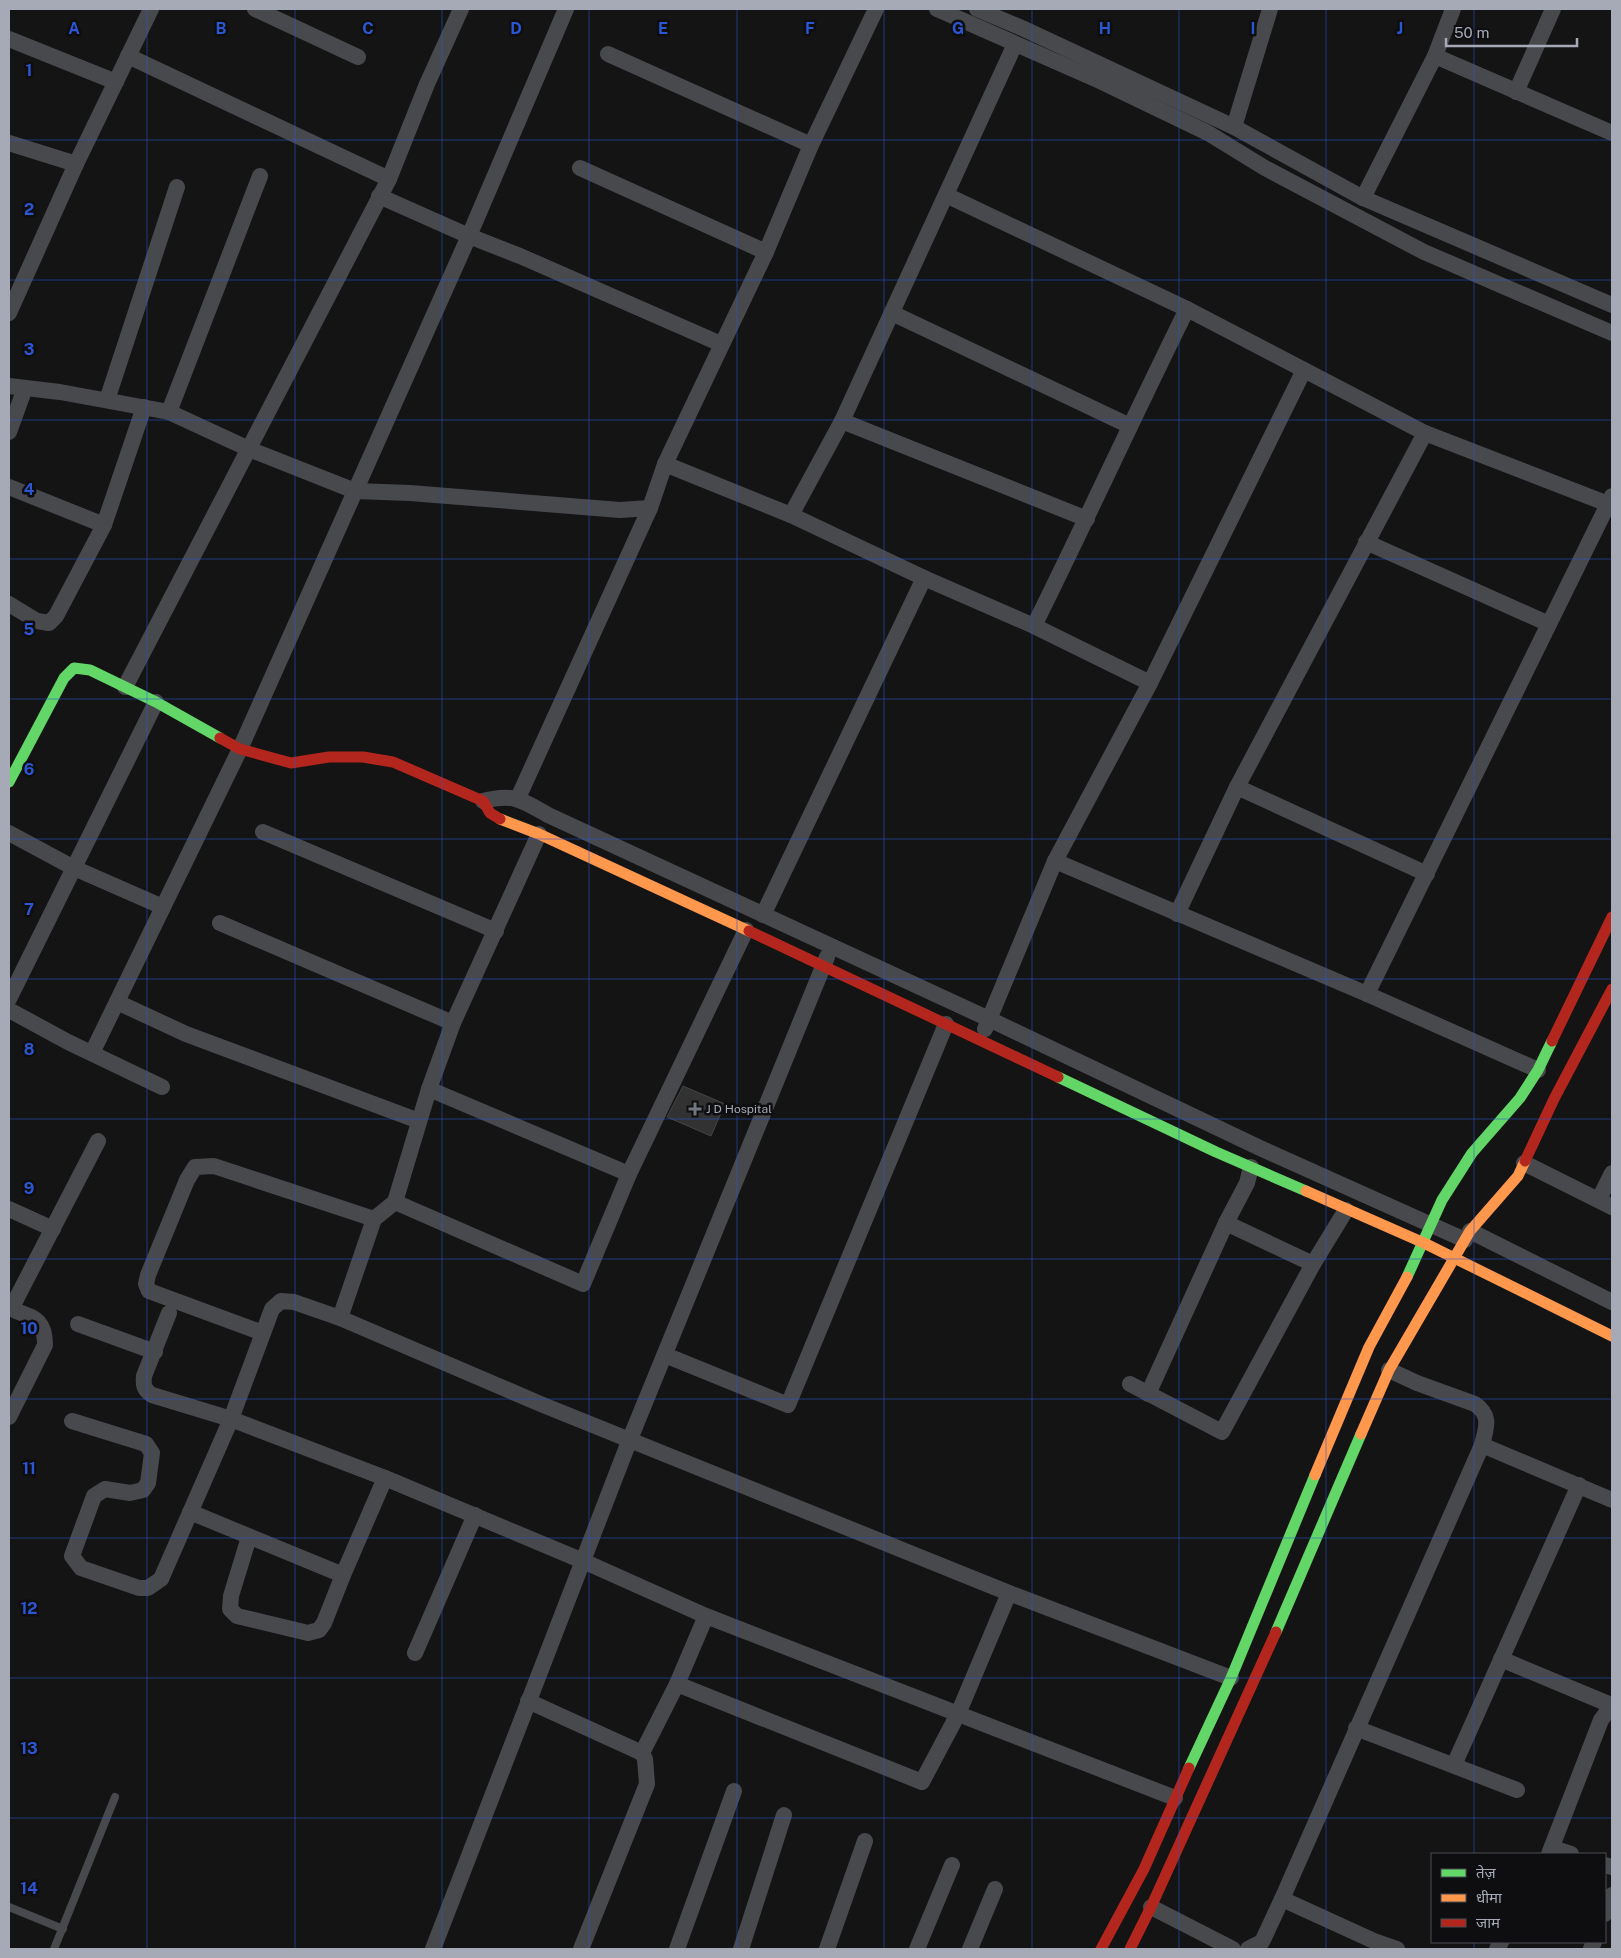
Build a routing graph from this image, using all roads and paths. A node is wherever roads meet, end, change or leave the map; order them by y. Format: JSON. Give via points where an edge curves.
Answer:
{"nodes":[{"id":1,"x":151,"y":9,"type":"edge"},
{"id":2,"x":255,"y":9,"type":"edge"},
{"id":3,"x":461,"y":9,"type":"edge"},
{"id":4,"x":566,"y":9,"type":"edge"},
{"id":5,"x":876,"y":9,"type":"edge"},
{"id":6,"x":937,"y":9,"type":"edge"},
{"id":7,"x":977,"y":9,"type":"edge"},
{"id":8,"x":1270,"y":9,"type":"edge"},
{"id":9,"x":1453,"y":9,"type":"edge"},
{"id":10,"x":1553,"y":9,"type":"edge"},
{"id":11,"x":9,"y":38,"type":"edge"},
{"id":12,"x":1015,"y":44,"type":"junction"},
{"id":13,"x":608,"y":54,"type":"dead end"},
{"id":14,"x":128,"y":56,"type":"junction"},
{"id":15,"x":1435,"y":56,"type":"junction"},
{"id":16,"x":358,"y":57,"type":"dead end"},
{"id":17,"x":116,"y":82,"type":"junction"},
{"id":18,"x":1516,"y":92,"type":"junction"},
{"id":19,"x":1234,"y":126,"type":"junction"},
{"id":20,"x":1612,"y":134,"type":"edge"},
{"id":21,"x":9,"y":143,"type":"edge"},
{"id":22,"x":811,"y":145,"type":"junction"},
{"id":23,"x":76,"y":164,"type":"junction"},
{"id":24,"x":580,"y":168,"type":"dead end"},
{"id":25,"x":260,"y":176,"type":"dead end"},
{"id":26,"x":388,"y":179,"type":"junction"},
{"id":27,"x":177,"y":187,"type":"dead end"},
{"id":28,"x":946,"y":195,"type":"junction"},
{"id":29,"x":379,"y":196,"type":"junction"},
{"id":30,"x":1363,"y":198,"type":"junction"},
{"id":31,"x":469,"y":236,"type":"junction"},
{"id":32,"x":766,"y":252,"type":"junction"},
{"id":33,"x":1612,"y":305,"type":"edge"},
{"id":34,"x":1186,"y":309,"type":"junction"},
{"id":35,"x":9,"y":312,"type":"edge"},
{"id":36,"x":892,"y":314,"type":"junction"},
{"id":37,"x":1612,"y":333,"type":"edge"},
{"id":38,"x":721,"y":344,"type":"junction"},
{"id":39,"x":1304,"y":370,"type":"junction"},
{"id":40,"x":17,"y":387,"type":"edge"},
{"id":41,"x":107,"y":400,"type":"junction"},
{"id":42,"x":144,"y":408,"type":"junction"},
{"id":43,"x":169,"y":412,"type":"junction"},
{"id":44,"x":842,"y":421,"type":"junction"},
{"id":45,"x":1130,"y":426,"type":"junction"},
{"id":46,"x":9,"y":432,"type":"edge"},
{"id":47,"x":1425,"y":433,"type":"junction"},
{"id":48,"x":249,"y":449,"type":"junction"},
{"id":49,"x":666,"y":464,"type":"junction"},
{"id":50,"x":9,"y":488,"type":"edge"},
{"id":51,"x":355,"y":491,"type":"junction"},
{"id":52,"x":1610,"y":500,"type":"edge"},
{"id":53,"x":650,"y":508,"type":"junction"},
{"id":54,"x":791,"y":515,"type":"junction"},
{"id":55,"x":1087,"y":519,"type":"junction"},
{"id":56,"x":104,"y":525,"type":"junction"},
{"id":57,"x":1366,"y":542,"type":"junction"},
{"id":58,"x":924,"y":578,"type":"junction"},
{"id":59,"x":9,"y":604,"type":"edge"},
{"id":60,"x":1549,"y":624,"type":"junction"},
{"id":61,"x":1034,"y":626,"type":"junction"},
{"id":62,"x":1150,"y":683,"type":"junction"},
{"id":63,"x":125,"y":687,"type":"junction"},
{"id":64,"x":156,"y":702,"type":"junction"},
{"id":65,"x":240,"y":749,"type":"junction"},
{"id":66,"x":9,"y":782,"type":"edge"},
{"id":67,"x":1236,"y":787,"type":"junction"},
{"id":68,"x":518,"y":798,"type":"junction"},
{"id":69,"x":483,"y":801,"type":"junction"},
{"id":70,"x":262,"y":832,"type":"dead end"},
{"id":71,"x":9,"y":833,"type":"edge"},
{"id":72,"x":539,"y":834,"type":"junction"},
{"id":73,"x":1055,"y":861,"type":"junction"},
{"id":74,"x":74,"y":868,"type":"junction"},
{"id":75,"x":1426,"y":874,"type":"junction"},
{"id":76,"x":163,"y":907,"type":"junction"},
{"id":77,"x":1177,"y":914,"type":"junction"},
{"id":78,"x":763,"y":915,"type":"junction"},
{"id":79,"x":1612,"y":917,"type":"edge"},
{"id":80,"x":220,"y":923,"type":"dead end"},
{"id":81,"x":746,"y":930,"type":"junction"},
{"id":82,"x":496,"y":931,"type":"junction"},
{"id":83,"x":833,"y":946,"type":"junction"},
{"id":84,"x":822,"y":967,"type":"junction"},
{"id":85,"x":1612,"y":989,"type":"edge"},
{"id":86,"x":1367,"y":994,"type":"junction"},
{"id":87,"x":9,"y":999,"type":"edge"},
{"id":88,"x":116,"y":1002,"type":"junction"},
{"id":89,"x":9,"y":1010,"type":"edge"},
{"id":90,"x":989,"y":1019,"type":"junction"},
{"id":91,"x":452,"y":1023,"type":"junction"},
{"id":92,"x":946,"y":1024,"type":"junction"},
{"id":93,"x":981,"y":1040,"type":"junction"},
{"id":94,"x":92,"y":1053,"type":"junction"},
{"id":95,"x":1538,"y":1070,"type":"junction"},
{"id":96,"x":162,"y":1087,"type":"dead end"},
{"id":97,"x":429,"y":1088,"type":"junction"},
{"id":98,"x":420,"y":1121,"type":"junction"},
{"id":99,"x":98,"y":1141,"type":"dead end"},
{"id":100,"x":1524,"y":1163,"type":"junction"},
{"id":101,"x":1251,"y":1167,"type":"junction"},
{"id":102,"x":1612,"y":1173,"type":"edge"},
{"id":103,"x":629,"y":1174,"type":"junction"},
{"id":104,"x":395,"y":1202,"type":"junction"},
{"id":105,"x":1606,"y":1203,"type":"edge"},
{"id":106,"x":9,"y":1209,"type":"edge"},
{"id":107,"x":1346,"y":1210,"type":"junction"},
{"id":108,"x":374,"y":1219,"type":"junction"},
{"id":109,"x":1226,"y":1223,"type":"junction"},
{"id":110,"x":1432,"y":1224,"type":"junction"},
{"id":111,"x":52,"y":1229,"type":"junction"},
{"id":112,"x":1468,"y":1235,"type":"junction"},
{"id":113,"x":1424,"y":1243,"type":"junction"},
{"id":114,"x":1455,"y":1258,"type":"junction"},
{"id":115,"x":1313,"y":1264,"type":"junction"},
{"id":116,"x":1612,"y":1302,"type":"edge"},
{"id":117,"x":10,"y":1308,"type":"edge"},
{"id":118,"x":169,"y":1313,"type":"dead end"},
{"id":119,"x":340,"y":1318,"type":"junction"},
{"id":120,"x":78,"y":1324,"type":"dead end"},
{"id":121,"x":263,"y":1333,"type":"junction"},
{"id":122,"x":1612,"y":1336,"type":"edge"},
{"id":123,"x":155,"y":1352,"type":"junction"},
{"id":124,"x":665,"y":1355,"type":"junction"},
{"id":125,"x":1388,"y":1370,"type":"junction"},
{"id":126,"x":1130,"y":1384,"type":"dead end"},
{"id":127,"x":1148,"y":1394,"type":"junction"},
{"id":128,"x":9,"y":1417,"type":"edge"},
{"id":129,"x":231,"y":1419,"type":"junction"},
{"id":130,"x":72,"y":1422,"type":"dead end"},
{"id":131,"x":630,"y":1439,"type":"junction"},
{"id":132,"x":1482,"y":1445,"type":"junction"},
{"id":133,"x":385,"y":1478,"type":"junction"},
{"id":134,"x":1579,"y":1485,"type":"junction"},
{"id":135,"x":1612,"y":1500,"type":"edge"},
{"id":136,"x":190,"y":1512,"type":"junction"},
{"id":137,"x":475,"y":1515,"type":"junction"},
{"id":138,"x":249,"y":1537,"type":"junction"},
{"id":139,"x":583,"y":1561,"type":"junction"},
{"id":140,"x":343,"y":1575,"type":"junction"},
{"id":141,"x":1009,"y":1593,"type":"junction"},
{"id":142,"x":706,"y":1616,"type":"junction"},
{"id":143,"x":415,"y":1653,"type":"dead end"},
{"id":144,"x":1501,"y":1660,"type":"junction"},
{"id":145,"x":1231,"y":1678,"type":"junction"},
{"id":146,"x":677,"y":1684,"type":"junction"},
{"id":147,"x":528,"y":1701,"type":"junction"},
{"id":148,"x":1611,"y":1705,"type":"edge"},
{"id":149,"x":958,"y":1714,"type":"junction"},
{"id":150,"x":1356,"y":1728,"type":"junction"},
{"id":151,"x":642,"y":1754,"type":"junction"},
{"id":152,"x":1454,"y":1766,"type":"junction"},
{"id":153,"x":1517,"y":1790,"type":"dead end"},
{"id":154,"x":734,"y":1791,"type":"dead end"},
{"id":155,"x":115,"y":1797,"type":"dead end"},
{"id":156,"x":1175,"y":1798,"type":"junction"},
{"id":157,"x":784,"y":1814,"type":"dead end"},
{"id":158,"x":865,"y":1841,"type":"dead end"},
{"id":159,"x":1550,"y":1851,"type":"edge"},
{"id":160,"x":1564,"y":1853,"type":"edge"},
{"id":161,"x":952,"y":1865,"type":"dead end"},
{"id":162,"x":995,"y":1889,"type":"dead end"},
{"id":163,"x":1612,"y":1894,"type":"edge"},
{"id":164,"x":1282,"y":1899,"type":"junction"},
{"id":165,"x":9,"y":1907,"type":"edge"},
{"id":166,"x":1151,"y":1907,"type":"junction"},
{"id":167,"x":1606,"y":1911,"type":"edge"},
{"id":168,"x":63,"y":1929,"type":"junction"},
{"id":169,"x":1372,"y":1945,"type":"edge"},
{"id":170,"x":54,"y":1949,"type":"edge"},
{"id":171,"x":433,"y":1949,"type":"edge"},
{"id":172,"x":581,"y":1949,"type":"edge"},
{"id":173,"x":677,"y":1949,"type":"edge"},
{"id":174,"x":741,"y":1949,"type":"edge"},
{"id":175,"x":827,"y":1949,"type":"edge"},
{"id":176,"x":917,"y":1949,"type":"edge"},
{"id":177,"x":970,"y":1949,"type":"edge"},
{"id":178,"x":1101,"y":1949,"type":"edge"},
{"id":179,"x":1130,"y":1949,"type":"edge"},
{"id":180,"x":1233,"y":1949,"type":"edge"},
{"id":181,"x":1248,"y":1949,"type":"edge"},
{"id":182,"x":1397,"y":1949,"type":"edge"}],
"edges":[{"from":1,"to":14,"type":"street"},
{"from":2,"to":16,"type":"street"},
{"from":3,"to":26,"type":"street"},
{"from":4,"to":31,"type":"street"},
{"from":5,"to":22,"type":"street"},
{"from":6,"to":12,"type":"street"},
{"from":7,"to":19,"type":"street"},
{"from":8,"to":19,"type":"street"},
{"from":9,"to":15,"type":"street"},
{"from":10,"to":18,"type":"street"},
{"from":11,"to":17,"type":"street"},
{"from":12,"to":28,"type":"street"},
{"from":12,"to":37,"type":"street","via":[[1208,133],[1265,168],[1424,252]]},
{"from":13,"to":22,"type":"street"},
{"from":14,"to":17,"type":"street"},
{"from":14,"to":26,"type":"street"},
{"from":15,"to":18,"type":"street"},
{"from":15,"to":30,"type":"street"},
{"from":17,"to":23,"type":"street"},
{"from":18,"to":20,"type":"street"},
{"from":19,"to":30,"type":"street"},
{"from":21,"to":23,"type":"street"},
{"from":22,"to":32,"type":"street"},
{"from":23,"to":35,"type":"street"},
{"from":24,"to":32,"type":"street"},
{"from":25,"to":43,"type":"street"},
{"from":26,"to":29,"type":"street"},
{"from":27,"to":41,"type":"street"},
{"from":28,"to":34,"type":"street"},
{"from":28,"to":36,"type":"street"},
{"from":29,"to":31,"type":"street"},
{"from":29,"to":48,"type":"street"},
{"from":30,"to":33,"type":"street"},
{"from":31,"to":38,"type":"street"},
{"from":31,"to":51,"type":"street"},
{"from":32,"to":38,"type":"street"},
{"from":34,"to":39,"type":"street"},
{"from":34,"to":45,"type":"street"},
{"from":36,"to":44,"type":"street"},
{"from":36,"to":45,"type":"street"},
{"from":38,"to":49,"type":"street"},
{"from":39,"to":47,"type":"street"},
{"from":39,"to":62,"type":"street"},
{"from":40,"to":41,"type":"street"},
{"from":40,"to":46,"type":"street"},
{"from":41,"to":42,"type":"street"},
{"from":42,"to":43,"type":"street"},
{"from":42,"to":56,"type":"street"},
{"from":43,"to":48,"type":"street"},
{"from":44,"to":54,"type":"street"},
{"from":44,"to":55,"type":"street"},
{"from":45,"to":55,"type":"street"},
{"from":47,"to":52,"type":"street"},
{"from":47,"to":57,"type":"street"},
{"from":48,"to":51,"type":"street"},
{"from":48,"to":63,"type":"street"},
{"from":49,"to":53,"type":"street"},
{"from":49,"to":54,"type":"street"},
{"from":50,"to":56,"type":"street"},
{"from":51,"to":53,"type":"street","via":[[620,510]]},
{"from":51,"to":65,"type":"street"},
{"from":52,"to":60,"type":"street"},
{"from":53,"to":68,"type":"street"},
{"from":54,"to":58,"type":"street"},
{"from":55,"to":61,"type":"street"},
{"from":56,"to":59,"type":"street","via":[[56,616],[49,623],[37,621]]},
{"from":57,"to":60,"type":"street"},
{"from":57,"to":67,"type":"street"},
{"from":58,"to":61,"type":"street"},
{"from":58,"to":78,"type":"street"},
{"from":60,"to":75,"type":"street"},
{"from":61,"to":62,"type":"street"},
{"from":62,"to":73,"type":"street"},
{"from":63,"to":64,"type":"street"},
{"from":63,"to":66,"type":"street","via":[[90,670],[74,668],[64,678]]},
{"from":64,"to":65,"type":"street"},
{"from":64,"to":74,"type":"street"},
{"from":65,"to":69,"type":"street","via":[[291,763],[338,757],[393,762]]},
{"from":65,"to":76,"type":"street"},
{"from":67,"to":75,"type":"street"},
{"from":67,"to":77,"type":"street"},
{"from":68,"to":69,"type":"street","via":[[496,797]]},
{"from":68,"to":78,"type":"street"},
{"from":69,"to":72,"type":"street","via":[[490,813]]},
{"from":70,"to":82,"type":"street"},
{"from":71,"to":74,"type":"street"},
{"from":72,"to":81,"type":"street"},
{"from":72,"to":82,"type":"street"},
{"from":73,"to":77,"type":"street"},
{"from":73,"to":90,"type":"street"},
{"from":74,"to":76,"type":"street"},
{"from":74,"to":87,"type":"street"},
{"from":75,"to":86,"type":"street"},
{"from":76,"to":88,"type":"street"},
{"from":77,"to":86,"type":"street"},
{"from":78,"to":83,"type":"street"},
{"from":79,"to":95,"type":"street"},
{"from":80,"to":91,"type":"street"},
{"from":81,"to":84,"type":"street"},
{"from":81,"to":103,"type":"street"},
{"from":82,"to":91,"type":"street"},
{"from":83,"to":84,"type":"street"},
{"from":83,"to":90,"type":"street"},
{"from":84,"to":92,"type":"street"},
{"from":84,"to":124,"type":"street"},
{"from":85,"to":100,"type":"street"},
{"from":86,"to":95,"type":"street"},
{"from":88,"to":94,"type":"street"},
{"from":88,"to":98,"type":"street","via":[[186,1034]]},
{"from":89,"to":94,"type":"street"},
{"from":90,"to":93,"type":"street"},
{"from":90,"to":110,"type":"street","via":[[1260,1148]]},
{"from":91,"to":97,"type":"street"},
{"from":92,"to":93,"type":"street"},
{"from":92,"to":124,"type":"street","via":[[788,1405]]},
{"from":93,"to":101,"type":"street"},
{"from":94,"to":96,"type":"street"},
{"from":95,"to":110,"type":"street","via":[[1520,1098],[1472,1153],[1442,1200]]},
{"from":97,"to":98,"type":"street"},
{"from":97,"to":103,"type":"street"},
{"from":98,"to":104,"type":"street"},
{"from":99,"to":111,"type":"street"},
{"from":100,"to":105,"type":"street"},
{"from":100,"to":112,"type":"street","via":[[1518,1176]]},
{"from":101,"to":107,"type":"street"},
{"from":101,"to":109,"type":"street","via":[[1247,1183]]},
{"from":102,"to":105,"type":"street"},
{"from":103,"to":104,"type":"street","via":[[583,1284]]},
{"from":104,"to":108,"type":"street"},
{"from":106,"to":111,"type":"street"},
{"from":107,"to":113,"type":"street"},
{"from":107,"to":115,"type":"street"},
{"from":108,"to":119,"type":"street"},
{"from":108,"to":121,"type":"street","via":[[214,1166],[195,1167],[186,1180],[148,1275],[146,1284],[149,1292]]},
{"from":109,"to":115,"type":"street"},
{"from":109,"to":127,"type":"street"},
{"from":110,"to":112,"type":"street"},
{"from":110,"to":113,"type":"street"},
{"from":111,"to":117,"type":"street"},
{"from":112,"to":114,"type":"street"},
{"from":112,"to":116,"type":"street"},
{"from":113,"to":114,"type":"street"},
{"from":113,"to":145,"type":"street","via":[[1369,1347]]},
{"from":114,"to":122,"type":"street"},
{"from":114,"to":125,"type":"street"},
{"from":115,"to":127,"type":"street","via":[[1222,1432]]},
{"from":117,"to":128,"type":"street","via":[[38,1320],[45,1332],[45,1345]]},
{"from":118,"to":123,"type":"street"},
{"from":119,"to":121,"type":"street","via":[[294,1302],[280,1301],[272,1309]]},
{"from":119,"to":131,"type":"street"},
{"from":120,"to":123,"type":"street"},
{"from":121,"to":129,"type":"street"},
{"from":123,"to":129,"type":"street","via":[[144,1376],[146,1391]]},
{"from":124,"to":131,"type":"street"},
{"from":125,"to":132,"type":"street","via":[[1476,1404],[1483,1410],[1487,1426]]},
{"from":125,"to":166,"type":"street","via":[[1280,1621]]},
{"from":126,"to":127,"type":"street"},
{"from":129,"to":133,"type":"street"},
{"from":129,"to":136,"type":"street"},
{"from":130,"to":136,"type":"street","via":[[146,1444],[152,1453],[148,1483],[143,1490],[130,1493],[105,1490],[94,1496],[73,1550],[72,1556],[81,1568],[139,1588],[148,1588],[160,1580]]},
{"from":131,"to":139,"type":"street"},
{"from":131,"to":141,"type":"street"},
{"from":132,"to":134,"type":"street"},
{"from":132,"to":150,"type":"street"},
{"from":133,"to":137,"type":"street"},
{"from":133,"to":140,"type":"street"},
{"from":134,"to":135,"type":"street"},
{"from":134,"to":144,"type":"street"},
{"from":136,"to":138,"type":"street"},
{"from":137,"to":139,"type":"street"},
{"from":137,"to":143,"type":"street"},
{"from":138,"to":140,"type":"street"},
{"from":138,"to":140,"type":"street","via":[[230,1596],[230,1609],[237,1616],[308,1633],[319,1630]]},
{"from":139,"to":142,"type":"street"},
{"from":139,"to":147,"type":"street"},
{"from":141,"to":145,"type":"street"},
{"from":141,"to":149,"type":"street"},
{"from":142,"to":146,"type":"street"},
{"from":142,"to":149,"type":"street"},
{"from":144,"to":148,"type":"street"},
{"from":144,"to":152,"type":"street"},
{"from":145,"to":156,"type":"street"},
{"from":146,"to":149,"type":"street","via":[[922,1782]]},
{"from":146,"to":151,"type":"street"},
{"from":147,"to":151,"type":"street"},
{"from":147,"to":171,"type":"street"},
{"from":148,"to":159,"type":"street","via":[[1601,1720]]},
{"from":149,"to":156,"type":"street"},
{"from":150,"to":152,"type":"street"},
{"from":150,"to":164,"type":"street"},
{"from":151,"to":172,"type":"street","via":[[647,1784]]},
{"from":152,"to":153,"type":"street"},
{"from":154,"to":173,"type":"street"},
{"from":155,"to":168,"type":"lane"},
{"from":156,"to":178,"type":"street","via":[[1144,1869]]},
{"from":157,"to":174,"type":"street"},
{"from":158,"to":175,"type":"street"},
{"from":159,"to":160,"type":"street"},
{"from":161,"to":176,"type":"street"},
{"from":162,"to":177,"type":"street"},
{"from":163,"to":167,"type":"street"},
{"from":164,"to":169,"type":"street"},
{"from":164,"to":181,"type":"street","via":[[1262,1942]]},
{"from":165,"to":168,"type":"lane"},
{"from":166,"to":179,"type":"street"},
{"from":166,"to":180,"type":"street"},
{"from":168,"to":170,"type":"lane"},
{"from":169,"to":182,"type":"street"}]}
